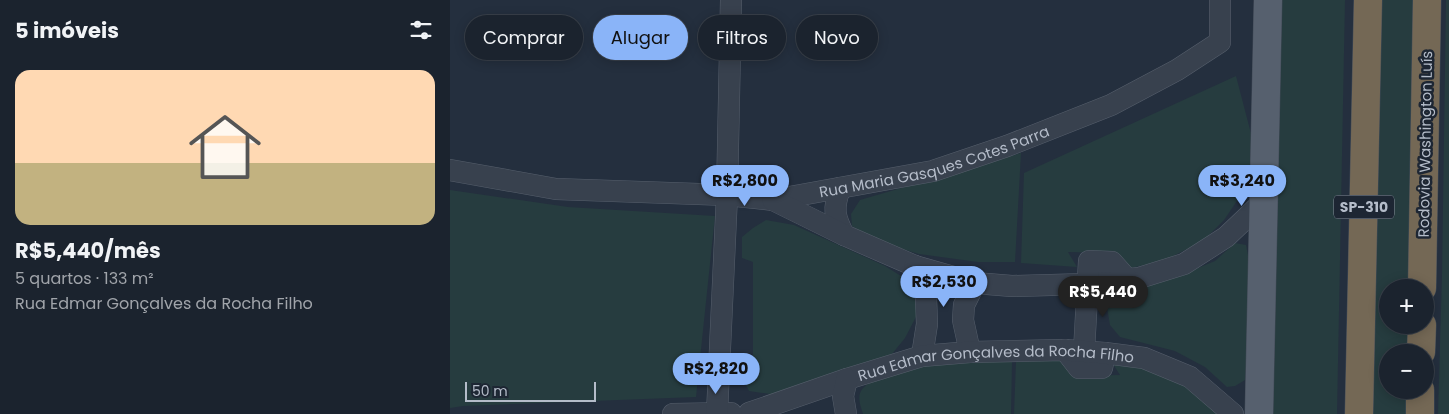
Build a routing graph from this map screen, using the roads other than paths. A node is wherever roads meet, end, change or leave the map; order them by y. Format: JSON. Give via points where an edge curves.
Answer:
{"nodes":[{"id":1,"x":731,"y":0,"type":"edge"},
{"id":2,"x":1220,"y":0,"type":"edge"},
{"id":3,"x":1268,"y":0,"type":"edge"},
{"id":4,"x":1368,"y":0,"type":"edge"},
{"id":5,"x":1427,"y":0,"type":"edge"},
{"id":6,"x":450,"y":170,"type":"edge"},
{"id":7,"x":840,"y":188,"type":"junction"},
{"id":8,"x":727,"y":195,"type":"junction"},
{"id":9,"x":773,"y":200,"type":"junction"},
{"id":10,"x":1264,"y":201,"type":"junction"},
{"id":11,"x":844,"y":236,"type":"junction"},
{"id":12,"x":914,"y":266,"type":"junction"},
{"id":13,"x":1422,"y":279,"type":"edge"},
{"id":14,"x":975,"y":283,"type":"junction"},
{"id":15,"x":1086,"y":284,"type":"junction"},
{"id":16,"x":1085,"y":351,"type":"junction"},
{"id":17,"x":970,"y":352,"type":"junction"},
{"id":18,"x":922,"y":356,"type":"junction"},
{"id":19,"x":847,"y":379,"type":"junction"},
{"id":20,"x":1420,"y":399,"type":"edge"},
{"id":21,"x":753,"y":413,"type":"edge"},
{"id":22,"x":673,"y":414,"type":"edge"},
{"id":23,"x":717,"y":414,"type":"edge"},
{"id":24,"x":846,"y":414,"type":"edge"},
{"id":25,"x":1233,"y":414,"type":"edge"},
{"id":26,"x":1259,"y":414,"type":"edge"},
{"id":27,"x":1359,"y":414,"type":"edge"},
{"id":28,"x":1420,"y":414,"type":"edge"}],
"edges":[{"from":1,"to":8,"type":"street"},
{"from":2,"to":7,"type":"street","name":"Rua Maria Gasques Cotes Parra","via":[[1220,42],[1177,70],[1111,105],[933,171]]},
{"from":3,"to":10,"type":"main road"},
{"from":4,"to":27,"type":"highway","number":"SP-310"},
{"from":5,"to":13,"type":"highway","name":"Rodovia Washington Luís"},
{"from":6,"to":8,"type":"street","name":"Rua Maria Gasques Cotes Parra","via":[[556,189]]},
{"from":7,"to":9,"type":"street","name":"Rua Maria Gasques Cotes Parra"},
{"from":7,"to":11,"type":"street","via":[[835,203],[836,220]]},
{"from":8,"to":9,"type":"street","name":"Rua Maria Gasques Cotes Parra"},
{"from":8,"to":23,"type":"street"},
{"from":9,"to":11,"type":"street"},
{"from":10,"to":15,"type":"street","via":[[1226,238],[1184,264],[1139,278]]},
{"from":10,"to":26,"type":"main road"},
{"from":11,"to":12,"type":"street"},
{"from":12,"to":14,"type":"street"},
{"from":12,"to":18,"type":"street","via":[[926,296],[927,324]]},
{"from":14,"to":15,"type":"street","via":[[1012,286]]},
{"from":14,"to":17,"type":"street","via":[[964,305],[963,320]]},
{"from":15,"to":16,"type":"street"},
{"from":16,"to":17,"type":"street","name":"Rua Edmar Gonçalves da Rocha Filho"},
{"from":16,"to":25,"type":"street","name":"Rua Edmar Gonçalves da Rocha Filho","via":[[1144,358],[1190,377]]},
{"from":17,"to":18,"type":"street","name":"Rua Edmar Gonçalves da Rocha Filho"},
{"from":18,"to":19,"type":"street","name":"Rua Edmar Gonçalves da Rocha Filho"},
{"from":19,"to":21,"type":"street","name":"Rua Edmar Gonçalves da Rocha Filho"},
{"from":19,"to":24,"type":"street","via":[[843,396]]},
{"from":20,"to":28,"type":"highway"},
{"from":21,"to":23,"type":"street","name":"Rua Edmar Gonçalves da Rocha Filho"},
{"from":22,"to":23,"type":"street","name":"Rua Edmar Gonçalves da Rocha Filho"}]}
